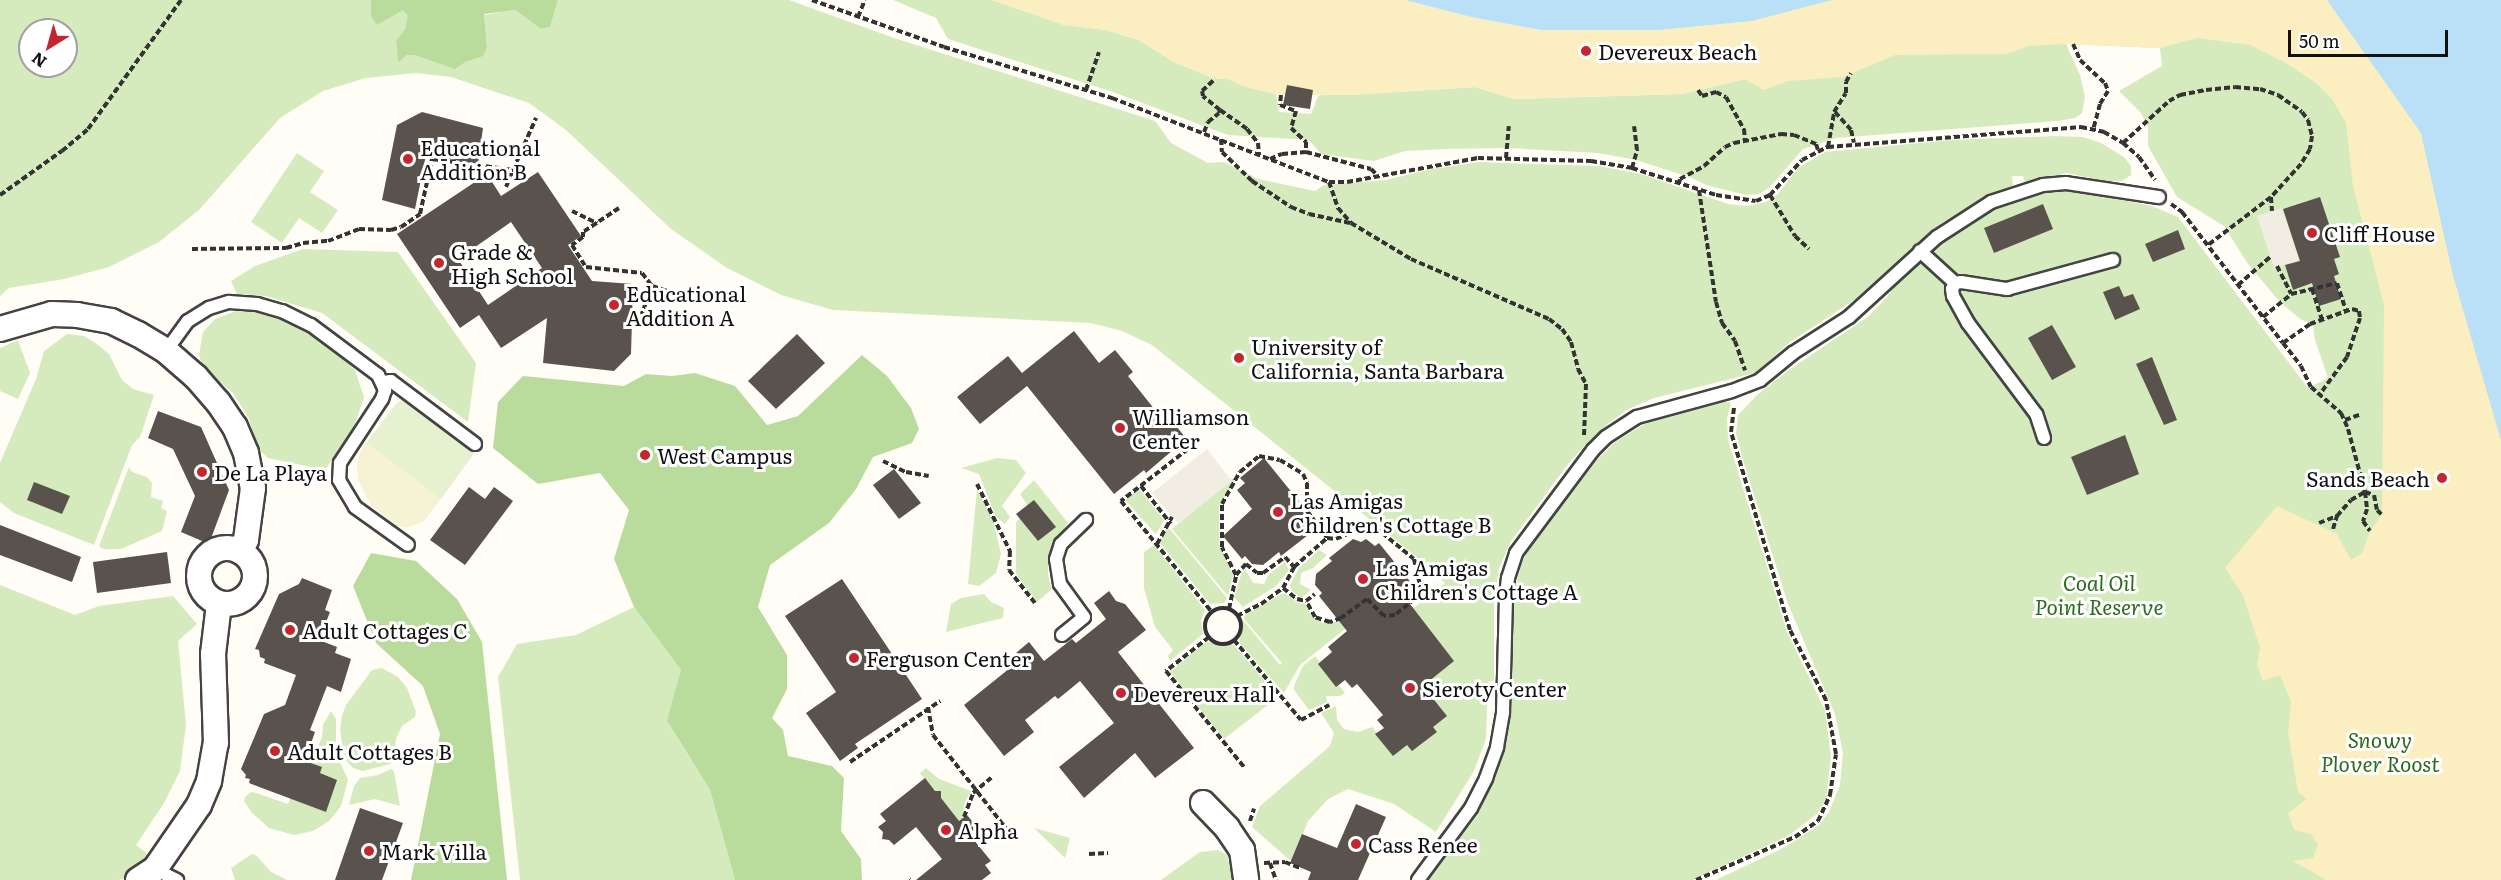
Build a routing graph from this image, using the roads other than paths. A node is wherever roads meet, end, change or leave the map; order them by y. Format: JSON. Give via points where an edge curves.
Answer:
{"nodes":[{"id":1,"x":2159,"y":197,"type":"road end"},
{"id":2,"x":1920,"y":251,"type":"junction"},
{"id":3,"x":2113,"y":260,"type":"dead end"},
{"id":4,"x":1955,"y":283,"type":"junction"},
{"id":5,"x":0,"y":329,"type":"edge"},
{"id":6,"x":165,"y":351,"type":"junction"},
{"id":7,"x":383,"y":382,"type":"junction"},
{"id":8,"x":2044,"y":438,"type":"dead end"},
{"id":9,"x":475,"y":444,"type":"dead end"},
{"id":10,"x":1086,"y":520,"type":"dead end"},
{"id":11,"x":408,"y":545,"type":"dead end"},
{"id":12,"x":240,"y":551,"type":"junction"},
{"id":13,"x":219,"y":603,"type":"junction"},
{"id":14,"x":1062,"y":635,"type":"dead end"},
{"id":15,"x":1203,"y":803,"type":"dead end"},
{"id":16,"x":1252,"y":872,"type":"edge"},
{"id":17,"x":146,"y":874,"type":"edge"},
{"id":18,"x":177,"y":880,"type":"edge"},
{"id":19,"x":1418,"y":880,"type":"edge"}],
"edges":[{"from":1,"to":2,"type":"lane","via":[[2087,185],[2043,184],[1991,202]]},
{"from":2,"to":4,"type":"lane"},
{"from":2,"to":19,"type":"lane","via":[[1849,317],[1750,385],[1661,408],[1621,425],[1593,450],[1522,543],[1511,565],[1506,596],[1503,712],[1497,747],[1471,808]]},
{"from":3,"to":4,"type":"lane","via":[[2007,289]]},
{"from":4,"to":8,"type":"lane","via":[[1953,297],[2036,414]]},
{"from":5,"to":6,"type":"street","via":[[52,314],[77,315],[111,321]]},
{"from":6,"to":7,"type":"lane","via":[[188,321],[209,308],[229,302],[257,304],[311,325]]},
{"from":6,"to":12,"type":"street","via":[[218,402],[246,453],[253,488],[246,540]]},
{"from":7,"to":9,"type":"lane","via":[[391,381]]},
{"from":7,"to":11,"type":"lane","via":[[382,399],[340,463],[339,480],[355,507]]},
{"from":10,"to":14,"type":"lane","via":[[1062,544],[1056,559],[1060,584],[1084,617]]},
{"from":12,"to":13,"type":"street","via":[[252,564],[254,582],[245,598],[237,603]]},
{"from":12,"to":13,"type":"street","via":[[221,548],[205,557],[200,566],[198,575],[204,593]]},
{"from":13,"to":17,"type":"street","via":[[213,654],[216,743],[209,781],[199,805]]},
{"from":15,"to":16,"type":"street","via":[[1227,828]]},
{"from":17,"to":18,"type":"lane"}]}
